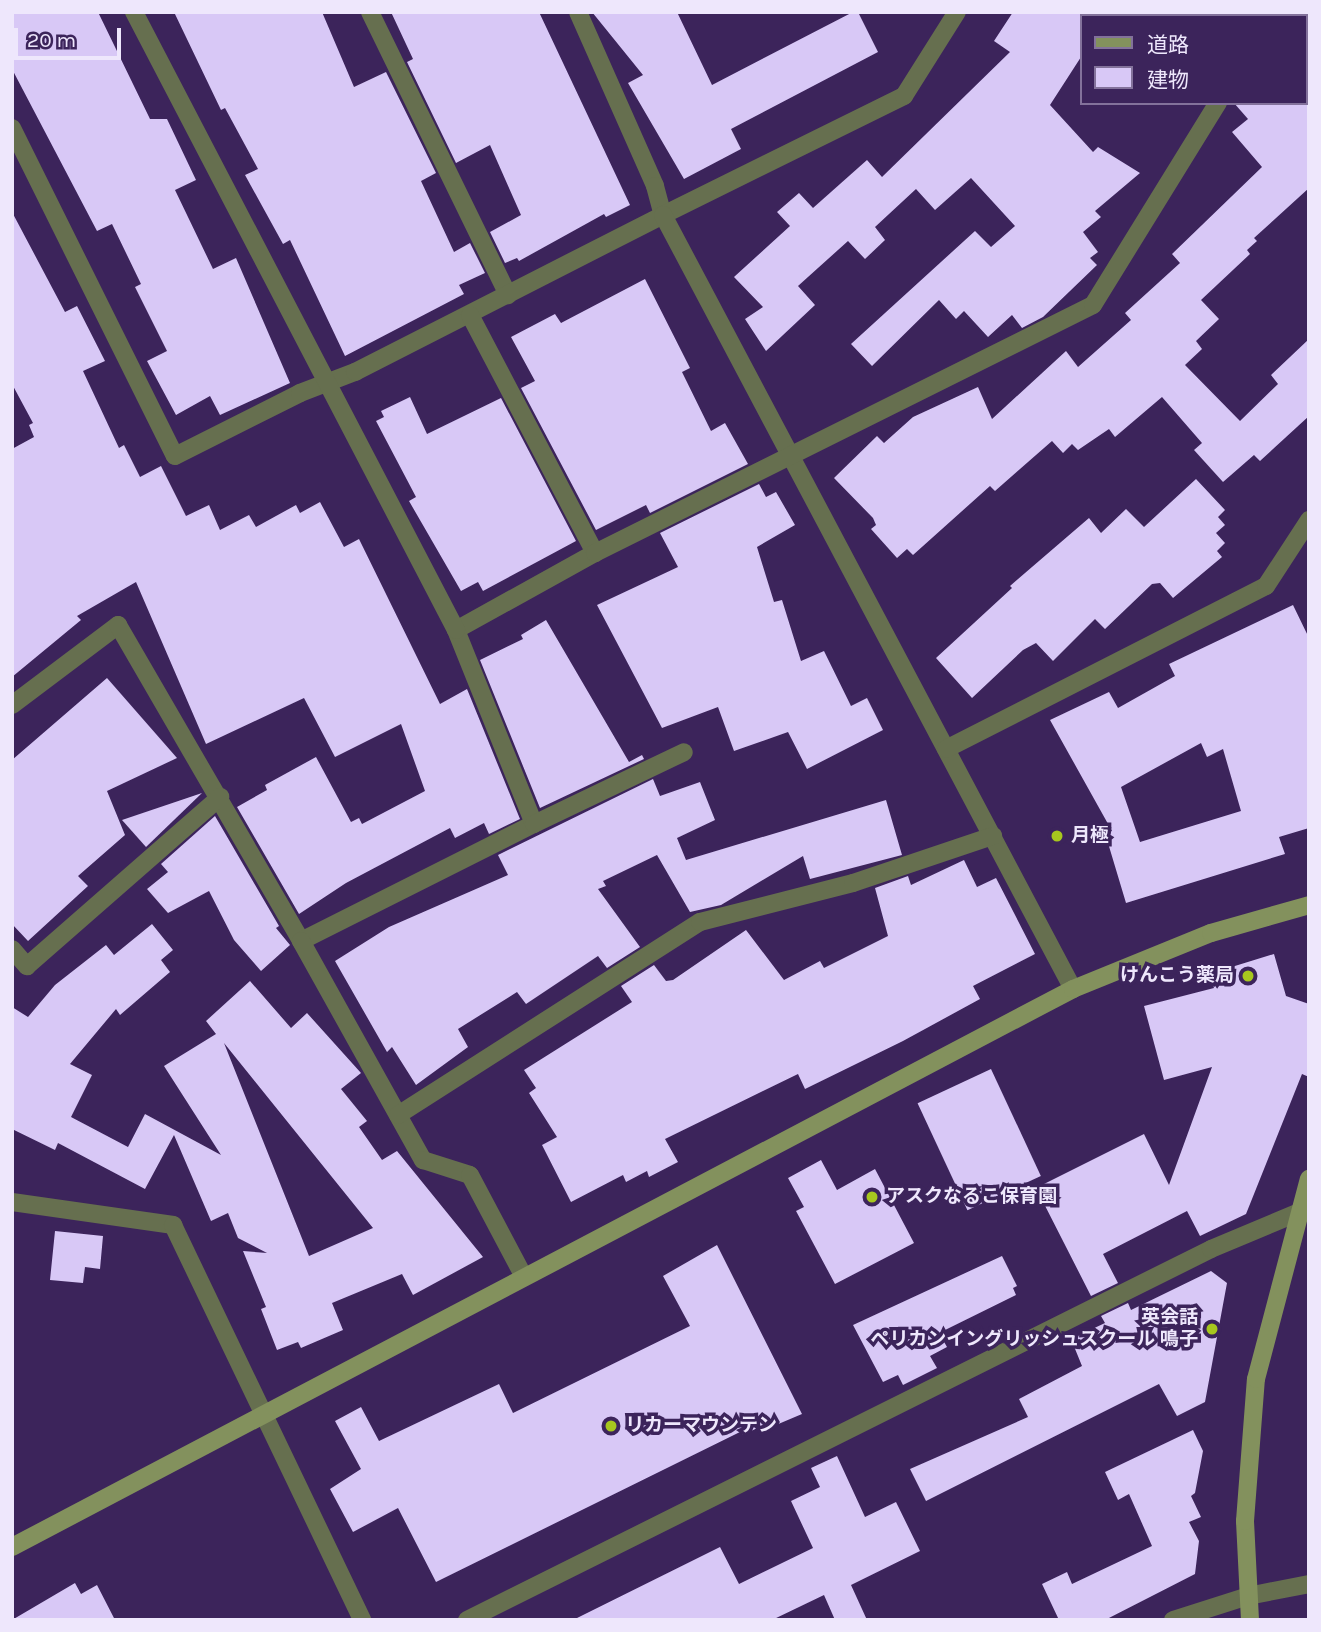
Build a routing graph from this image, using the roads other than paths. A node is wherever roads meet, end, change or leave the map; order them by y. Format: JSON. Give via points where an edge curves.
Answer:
{"nodes":[{"id":1,"x":134,"y":12,"type":"edge"},
{"id":2,"x":370,"y":12,"type":"edge"},
{"id":3,"x":578,"y":12,"type":"edge"},
{"id":4,"x":957,"y":12,"type":"edge"},
{"id":5,"x":1217,"y":105,"type":"edge"},
{"id":6,"x":12,"y":128,"type":"edge"},
{"id":7,"x":663,"y":215,"type":"junction"},
{"id":8,"x":508,"y":295,"type":"junction"},
{"id":9,"x":470,"y":315,"type":"junction"},
{"id":10,"x":326,"y":382,"type":"junction"},
{"id":11,"x":789,"y":457,"type":"junction"},
{"id":12,"x":1309,"y":520,"type":"edge"},
{"id":13,"x":595,"y":554,"type":"junction"},
{"id":14,"x":456,"y":629,"type":"junction"},
{"id":15,"x":12,"y":705,"type":"edge"},
{"id":16,"x":946,"y":748,"type":"junction"},
{"id":17,"x":684,"y":752,"type":"dead end"},
{"id":18,"x":220,"y":797,"type":"junction"},
{"id":19,"x":534,"y":824,"type":"junction"},
{"id":20,"x":993,"y":836,"type":"junction"},
{"id":21,"x":1309,"y":905,"type":"edge"},
{"id":22,"x":301,"y":942,"type":"junction"},
{"id":23,"x":12,"y":949,"type":"edge"},
{"id":24,"x":1073,"y":989,"type":"junction"},
{"id":25,"x":398,"y":1115,"type":"junction"},
{"id":26,"x":1309,"y":1179,"type":"edge"},
{"id":27,"x":12,"y":1202,"type":"edge"},
{"id":28,"x":1303,"y":1210,"type":"edge"},
{"id":29,"x":524,"y":1277,"type":"junction"},
{"id":30,"x":264,"y":1415,"type":"junction"},
{"id":31,"x":12,"y":1548,"type":"edge"},
{"id":32,"x":1309,"y":1584,"type":"edge"},
{"id":33,"x":1248,"y":1596,"type":"junction"},
{"id":34,"x":362,"y":1620,"type":"edge"},
{"id":35,"x":467,"y":1620,"type":"edge"},
{"id":36,"x":1173,"y":1620,"type":"edge"},
{"id":37,"x":1250,"y":1620,"type":"edge"}],
"edges":[{"from":1,"to":10,"type":"street"},
{"from":2,"to":8,"type":"street"},
{"from":3,"to":7,"type":"street"},
{"from":4,"to":7,"type":"street","via":[[904,96]]},
{"from":5,"to":11,"type":"street","via":[[1093,305]]},
{"from":6,"to":10,"type":"street","via":[[176,456]]},
{"from":7,"to":8,"type":"street"},
{"from":7,"to":11,"type":"street"},
{"from":8,"to":9,"type":"street"},
{"from":9,"to":10,"type":"street"},
{"from":9,"to":13,"type":"street"},
{"from":10,"to":14,"type":"street"},
{"from":11,"to":13,"type":"street"},
{"from":11,"to":16,"type":"street"},
{"from":12,"to":16,"type":"street","via":[[1266,586]]},
{"from":13,"to":14,"type":"street"},
{"from":14,"to":19,"type":"street"},
{"from":15,"to":18,"type":"street","via":[[117,625]]},
{"from":16,"to":20,"type":"street"},
{"from":17,"to":19,"type":"street"},
{"from":18,"to":22,"type":"street"},
{"from":18,"to":23,"type":"street","via":[[27,966]]},
{"from":19,"to":22,"type":"street"},
{"from":20,"to":24,"type":"street"},
{"from":20,"to":25,"type":"street","via":[[853,883],[700,922]]},
{"from":21,"to":24,"type":"street","via":[[1211,933]]},
{"from":22,"to":25,"type":"street"},
{"from":24,"to":29,"type":"street"},
{"from":25,"to":29,"type":"street","via":[[423,1160],[470,1174]]},
{"from":26,"to":28,"type":"street"},
{"from":27,"to":30,"type":"street","via":[[173,1225]]},
{"from":28,"to":33,"type":"street","via":[[1256,1379],[1245,1521]]},
{"from":28,"to":35,"type":"street","via":[[1211,1249]]},
{"from":29,"to":30,"type":"street"},
{"from":30,"to":31,"type":"street"},
{"from":30,"to":34,"type":"street"},
{"from":32,"to":33,"type":"street"},
{"from":33,"to":36,"type":"street"},
{"from":33,"to":37,"type":"street"}]}
